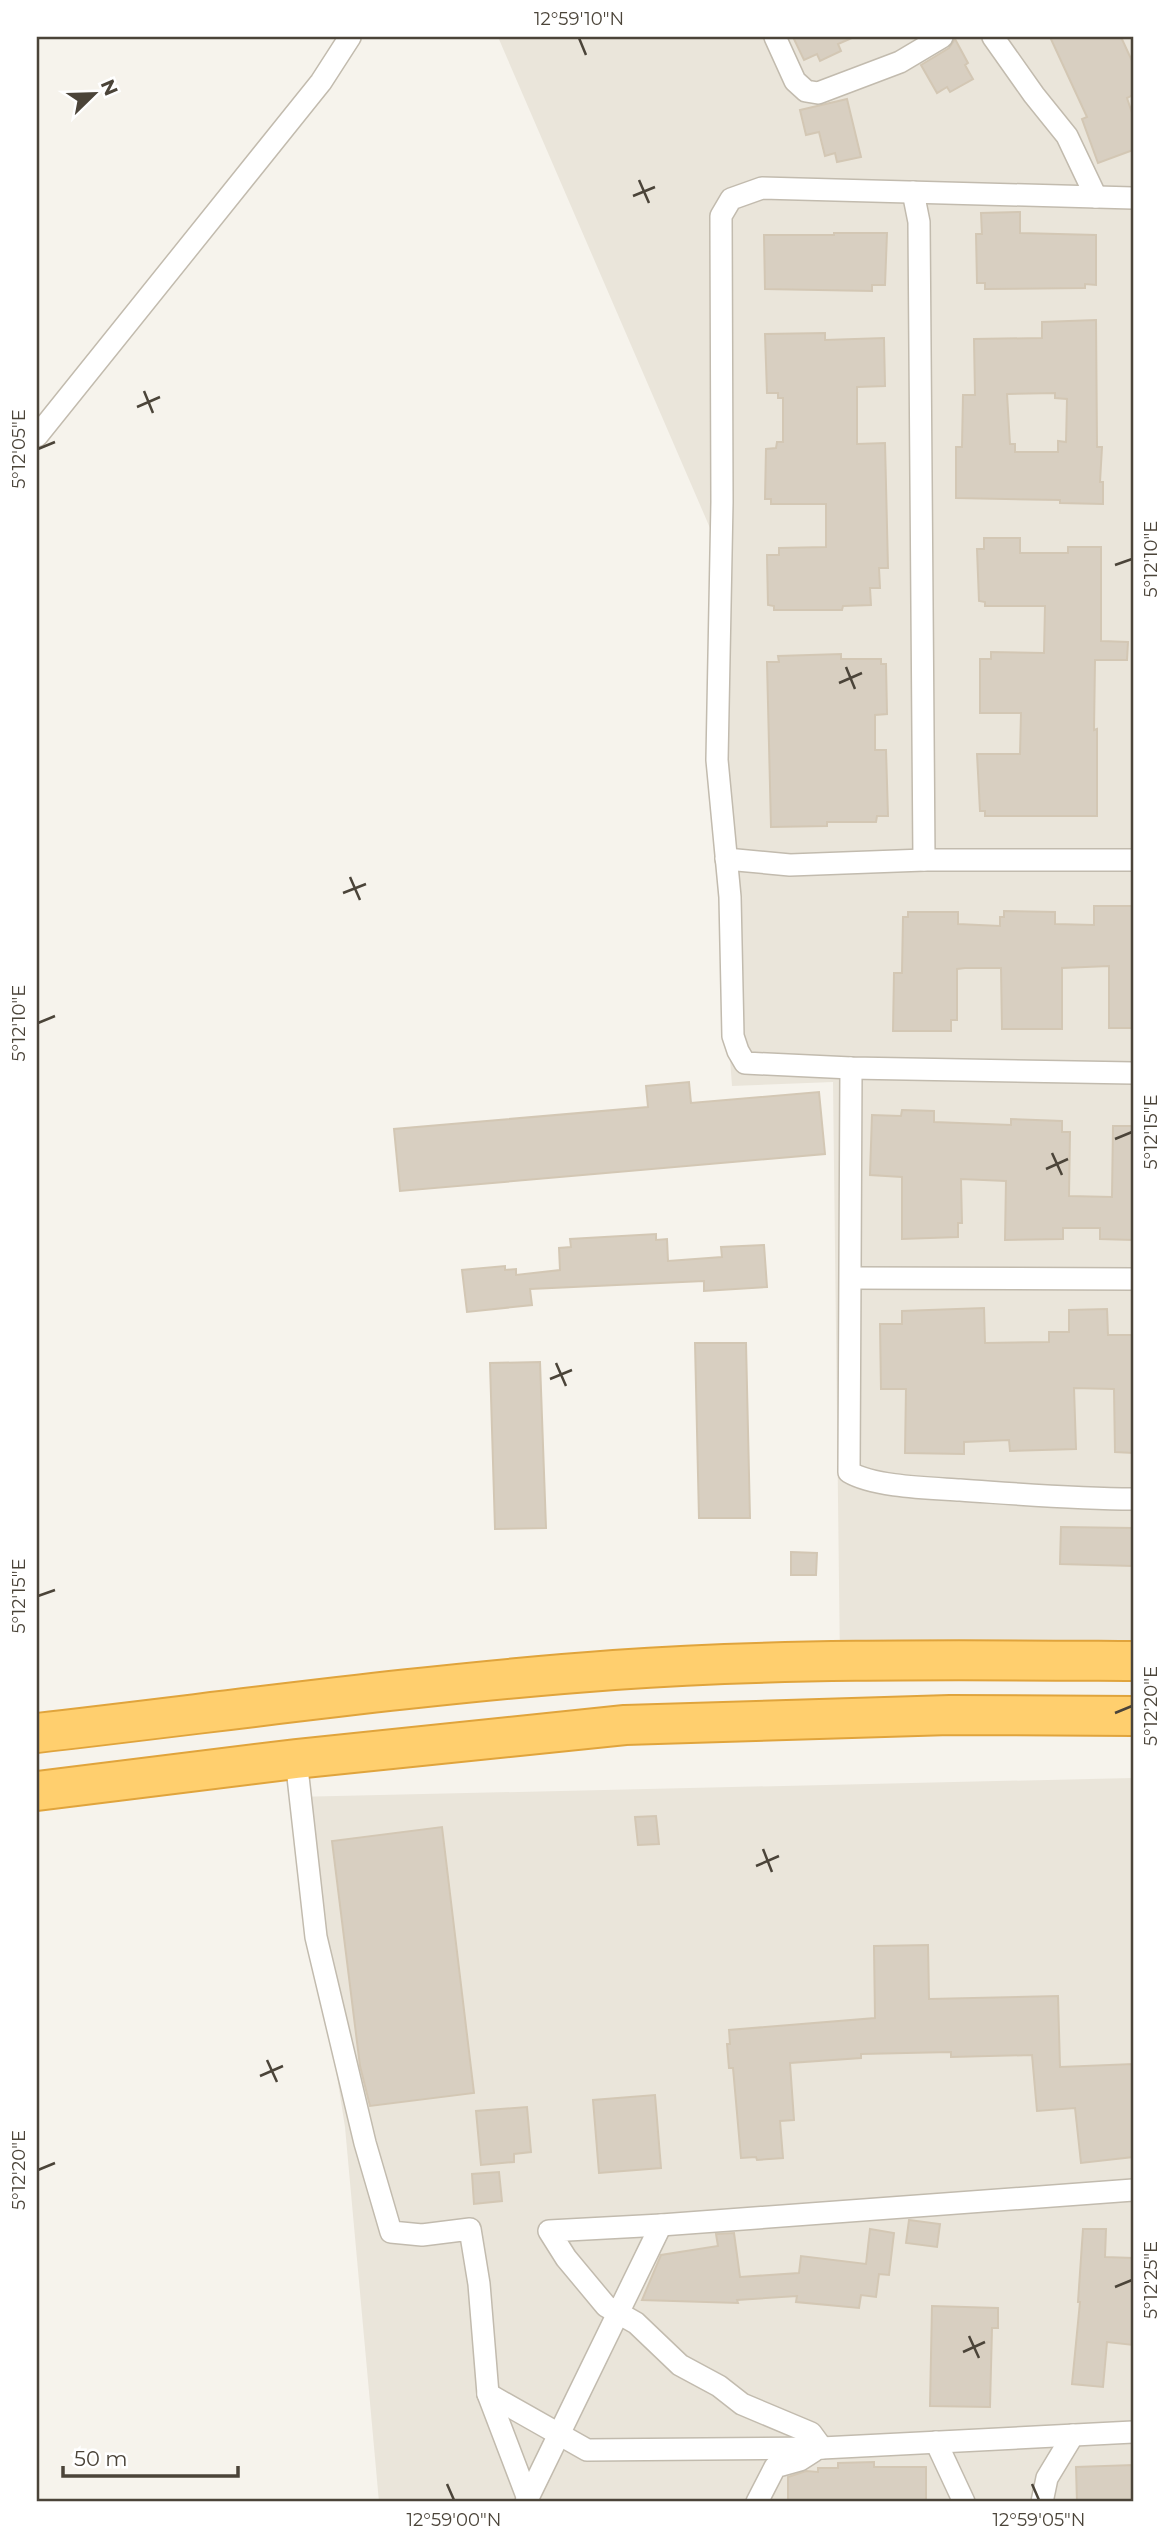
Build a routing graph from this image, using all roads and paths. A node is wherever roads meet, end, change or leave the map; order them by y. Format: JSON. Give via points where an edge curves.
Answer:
{"nodes":[{"id":1,"x":350,"y":37,"type":"edge"},
{"id":2,"x":775,"y":37,"type":"edge"},
{"id":3,"x":942,"y":37,"type":"edge"},
{"id":4,"x":993,"y":37,"type":"edge"},
{"id":5,"x":914,"y":192,"type":"junction"},
{"id":6,"x":1096,"y":197,"type":"junction"},
{"id":7,"x":1133,"y":198,"type":"edge"},
{"id":8,"x":37,"y":436,"type":"edge"},
{"id":9,"x":726,"y":859,"type":"junction"},
{"id":10,"x":924,"y":860,"type":"junction"},
{"id":11,"x":1133,"y":860,"type":"edge"},
{"id":12,"x":851,"y":1068,"type":"junction"},
{"id":13,"x":1133,"y":1073,"type":"edge"},
{"id":14,"x":851,"y":1278,"type":"junction"},
{"id":15,"x":1133,"y":1279,"type":"edge"},
{"id":16,"x":1133,"y":1499,"type":"edge"},
{"id":17,"x":1133,"y":1661,"type":"edge"},
{"id":18,"x":1133,"y":1716,"type":"edge"},
{"id":19,"x":37,"y":1732,"type":"edge"},
{"id":20,"x":296,"y":1759,"type":"junction"},
{"id":21,"x":37,"y":1791,"type":"edge"},
{"id":22,"x":1133,"y":2190,"type":"edge"},
{"id":23,"x":661,"y":2225,"type":"junction"},
{"id":24,"x":618,"y":2314,"type":"junction"},
{"id":25,"x":488,"y":2394,"type":"junction"},
{"id":26,"x":1133,"y":2432,"type":"edge"},
{"id":27,"x":560,"y":2434,"type":"junction"},
{"id":28,"x":1073,"y":2435,"type":"junction"},
{"id":29,"x":936,"y":2442,"type":"junction"},
{"id":30,"x":822,"y":2448,"type":"junction"},
{"id":31,"x":527,"y":2501,"type":"edge"},
{"id":32,"x":757,"y":2502,"type":"edge"},
{"id":33,"x":964,"y":2502,"type":"edge"},
{"id":34,"x":1042,"y":2502,"type":"edge"}],
"edges":[{"from":1,"to":8,"type":"street","via":[[321,82]]},
{"from":2,"to":3,"type":"street","via":[[795,81],[806,91],[817,93],[900,62]]},
{"from":4,"to":6,"type":"street","via":[[1067,136]]},
{"from":5,"to":6,"type":"street"},
{"from":5,"to":9,"type":"street","via":[[762,188],[731,199],[721,216],[717,760]]},
{"from":5,"to":10,"type":"street","via":[[919,222]]},
{"from":6,"to":7,"type":"street"},
{"from":9,"to":10,"type":"street","via":[[790,865]]},
{"from":9,"to":12,"type":"street","via":[[733,1036],[745,1063]]},
{"from":10,"to":11,"type":"street"},
{"from":12,"to":13,"type":"street"},
{"from":12,"to":14,"type":"street"},
{"from":14,"to":15,"type":"street"},
{"from":14,"to":16,"type":"street","via":[[849,1472],[924,1488]]},
{"from":17,"to":19,"type":"highway","via":[[935,1660],[615,1670]]},
{"from":18,"to":20,"type":"highway","via":[[937,1715],[634,1724]]},
{"from":20,"to":21,"type":"highway"},
{"from":20,"to":25,"type":"street","via":[[316,1937],[391,2232],[422,2235],[470,2229]]},
{"from":22,"to":23,"type":"street"},
{"from":23,"to":24,"type":"street"},
{"from":23,"to":24,"type":"street","via":[[549,2231],[566,2258]]},
{"from":24,"to":27,"type":"street"},
{"from":24,"to":30,"type":"street","via":[[636,2323],[680,2365],[742,2404],[810,2433]]},
{"from":25,"to":27,"type":"street"},
{"from":25,"to":31,"type":"street"},
{"from":26,"to":28,"type":"street"},
{"from":27,"to":30,"type":"street","via":[[587,2450]]},
{"from":27,"to":31,"type":"street"},
{"from":28,"to":29,"type":"street"},
{"from":28,"to":34,"type":"street","via":[[1047,2478]]},
{"from":29,"to":30,"type":"street"},
{"from":29,"to":33,"type":"street"},
{"from":30,"to":32,"type":"street","via":[[775,2467]]}]}
